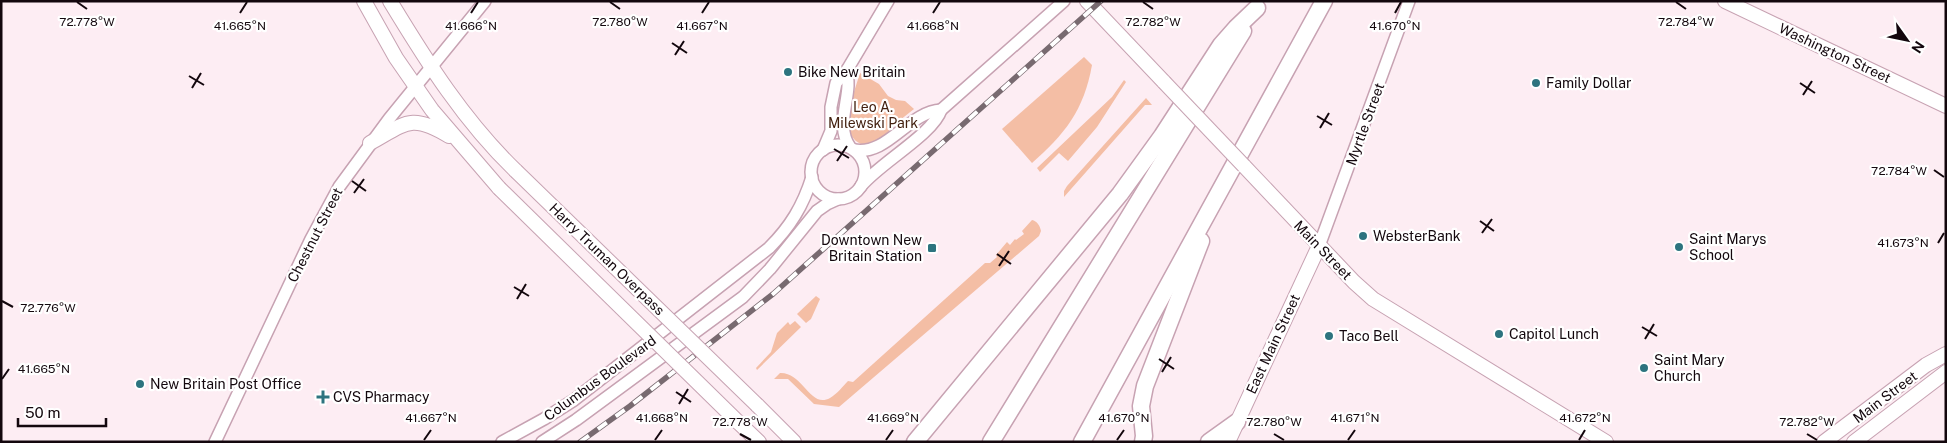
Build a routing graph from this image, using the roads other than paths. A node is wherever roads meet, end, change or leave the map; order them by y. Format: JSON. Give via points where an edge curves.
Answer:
{"nodes":[{"id":1,"x":364,"y":1,"type":"edge"},
{"id":2,"x":390,"y":1,"type":"edge"},
{"id":3,"x":485,"y":1,"type":"edge"},
{"id":4,"x":888,"y":1,"type":"edge"},
{"id":5,"x":1064,"y":1,"type":"edge"},
{"id":6,"x":1087,"y":1,"type":"edge"},
{"id":7,"x":1324,"y":1,"type":"edge"},
{"id":8,"x":1409,"y":1,"type":"edge"},
{"id":9,"x":1725,"y":1,"type":"edge"},
{"id":10,"x":1259,"y":4,"type":"edge"},
{"id":11,"x":431,"y":67,"type":"junction"},
{"id":12,"x":847,"y":70,"type":"junction"},
{"id":13,"x":415,"y":86,"type":"junction"},
{"id":14,"x":1946,"y":106,"type":"edge"},
{"id":15,"x":941,"y":110,"type":"junction"},
{"id":16,"x":456,"y":141,"type":"junction"},
{"id":17,"x":370,"y":143,"type":"junction"},
{"id":18,"x":852,"y":149,"type":"junction"},
{"id":19,"x":823,"y":150,"type":"junction"},
{"id":20,"x":812,"y":177,"type":"junction"},
{"id":21,"x":861,"y":186,"type":"junction"},
{"id":22,"x":838,"y":199,"type":"junction"},
{"id":23,"x":1207,"y":214,"type":"junction"},
{"id":24,"x":1319,"y":246,"type":"junction"},
{"id":25,"x":700,"y":303,"type":"junction"},
{"id":26,"x":720,"y":314,"type":"junction"},
{"id":27,"x":1946,"y":354,"type":"edge"},
{"id":28,"x":1946,"y":372,"type":"edge"},
{"id":29,"x":1237,"y":422,"type":"junction"},
{"id":30,"x":1146,"y":440,"type":"edge"},
{"id":31,"x":215,"y":442,"type":"edge"},
{"id":32,"x":502,"y":442,"type":"edge"},
{"id":33,"x":542,"y":442,"type":"edge"},
{"id":34,"x":759,"y":442,"type":"edge"},
{"id":35,"x":794,"y":442,"type":"edge"},
{"id":36,"x":915,"y":442,"type":"edge"},
{"id":37,"x":991,"y":442,"type":"edge"},
{"id":38,"x":1082,"y":442,"type":"edge"},
{"id":39,"x":1209,"y":442,"type":"edge"},
{"id":40,"x":1228,"y":442,"type":"edge"},
{"id":41,"x":1606,"y":442,"type":"edge"},
{"id":42,"x":1824,"y":442,"type":"edge"},
{"id":43,"x":1854,"y":442,"type":"edge"}],
"edges":[{"from":1,"to":13,"type":"main road","name":"Harry Truman Overpass"},
{"from":2,"to":11,"type":"main road","name":"Harry Truman Overpass"},
{"from":3,"to":11,"type":"street","name":"Chestnut Street"},
{"from":4,"to":12,"type":"street"},
{"from":5,"to":15,"type":"street"},
{"from":6,"to":24,"type":"main road","name":"Main Street","bridge":true},
{"from":7,"to":23,"type":"highway"},
{"from":8,"to":24,"type":"street","name":"Myrtle Street"},
{"from":9,"to":14,"type":"main road","name":"Washington Street"},
{"from":10,"to":36,"type":"highway","via":[[1221,45],[1120,194]]},
{"from":10,"to":37,"type":"highway"},
{"from":11,"to":13,"type":"street","name":"Chestnut Street"},
{"from":11,"to":35,"type":"main road","name":"Harry Truman Overpass","bridge":true,"via":[[467,118],[495,150]]},
{"from":12,"to":18,"type":"street","via":[[843,124]]},
{"from":12,"to":19,"type":"street","via":[[833,88],[831,130]]},
{"from":13,"to":16,"type":"main road","name":"Harry Truman Overpass"},
{"from":13,"to":17,"type":"street","name":"Chestnut Street"},
{"from":15,"to":18,"type":"street","via":[[924,114],[877,148]]},
{"from":15,"to":21,"type":"street","via":[[931,126]]},
{"from":16,"to":17,"type":"main road","via":[[416,122]]},
{"from":16,"to":34,"type":"main road","name":"Harry Truman Overpass","bridge":true,"via":[[499,188]]},
{"from":17,"to":31,"type":"street","name":"Chestnut Street","via":[[318,225]]},
{"from":18,"to":19,"type":"street","via":[[835,145]]},
{"from":18,"to":21,"type":"street","via":[[865,165]]},
{"from":19,"to":20,"type":"street","via":[[814,161]]},
{"from":20,"to":22,"type":"street","via":[[821,193]]},
{"from":20,"to":25,"type":"street","name":"Columbus Boulevard","via":[[799,210],[780,237]]},
{"from":21,"to":22,"type":"street","via":[[852,195]]},
{"from":22,"to":26,"type":"street","name":"Columbus Boulevard","via":[[817,211],[758,282]]},
{"from":23,"to":30,"type":"highway","via":[[1197,255],[1145,386],[1141,406]]},
{"from":23,"to":38,"type":"highway"},
{"from":24,"to":29,"type":"main road","name":"East Main Street"},
{"from":24,"to":41,"type":"main road","name":"Main Street","via":[[1379,304]]},
{"from":25,"to":26,"type":"street","via":[[708,311]]},
{"from":25,"to":32,"type":"street","name":"Columbus Boulevard","via":[[569,403]]},
{"from":26,"to":33,"type":"street","name":"Columbus Boulevard"},
{"from":27,"to":42,"type":"main road","name":"Main Street","via":[[1926,365]]},
{"from":28,"to":43,"type":"main road","name":"Main Street"},
{"from":29,"to":39,"type":"highway"},
{"from":29,"to":40,"type":"main road","name":"East Main Street"}]}
